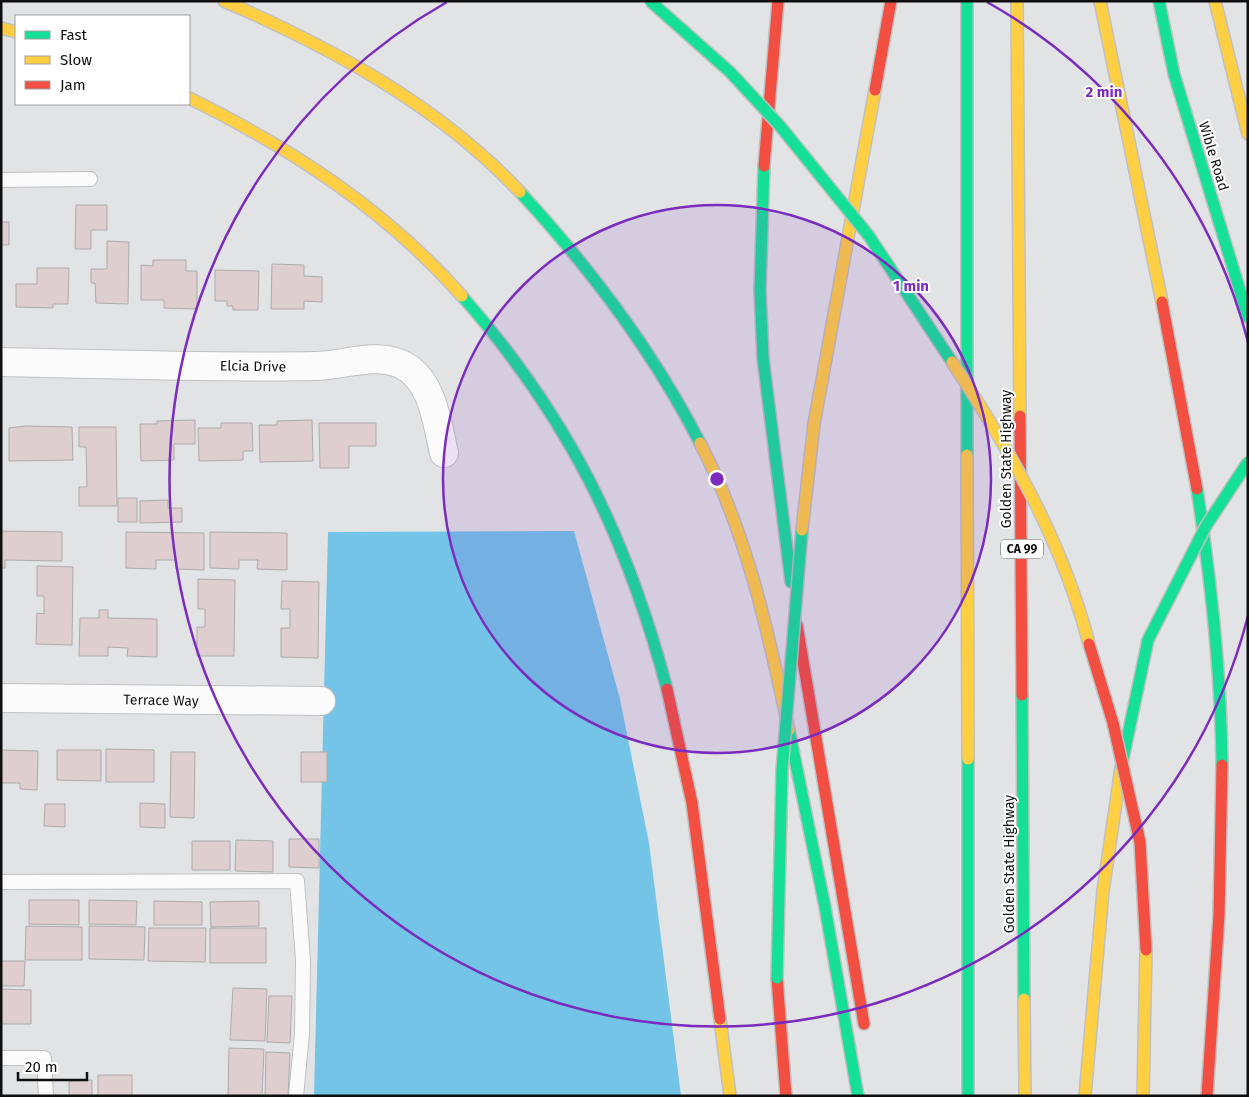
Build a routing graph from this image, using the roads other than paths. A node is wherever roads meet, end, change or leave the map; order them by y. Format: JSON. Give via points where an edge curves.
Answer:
{"nodes":[{"id":1,"x":224,"y":1,"type":"edge"},
{"id":2,"x":650,"y":1,"type":"edge"},
{"id":3,"x":778,"y":1,"type":"edge"},
{"id":4,"x":891,"y":1,"type":"edge"},
{"id":5,"x":967,"y":1,"type":"edge"},
{"id":6,"x":1017,"y":1,"type":"edge"},
{"id":7,"x":1100,"y":1,"type":"edge"},
{"id":8,"x":1159,"y":1,"type":"edge"},
{"id":9,"x":1215,"y":1,"type":"edge"},
{"id":10,"x":1,"y":28,"type":"edge"},
{"id":11,"x":15,"y":32,"type":"edge"},
{"id":12,"x":190,"y":99,"type":"edge"},
{"id":13,"x":1248,"y":134,"type":"edge"},
{"id":14,"x":90,"y":179,"type":"dead end"},
{"id":15,"x":1,"y":180,"type":"edge"},
{"id":16,"x":1248,"y":317,"type":"edge"},
{"id":17,"x":1,"y":362,"type":"edge"},
{"id":18,"x":444,"y":453,"type":"dead end"},
{"id":19,"x":1248,"y":462,"type":"edge"},
{"id":20,"x":1,"y":698,"type":"edge"},
{"id":21,"x":321,"y":701,"type":"dead end"},
{"id":22,"x":1,"y":882,"type":"edge"},
{"id":23,"x":867,"y":1038,"type":"dead end"},
{"id":24,"x":1,"y":1058,"type":"edge"},
{"id":25,"x":46,"y":1096,"type":"edge"},
{"id":26,"x":296,"y":1096,"type":"edge"},
{"id":27,"x":730,"y":1096,"type":"edge"},
{"id":28,"x":786,"y":1096,"type":"edge"},
{"id":29,"x":858,"y":1096,"type":"edge"},
{"id":30,"x":968,"y":1096,"type":"edge"},
{"id":31,"x":1025,"y":1096,"type":"edge"},
{"id":32,"x":1085,"y":1096,"type":"edge"},
{"id":33,"x":1143,"y":1096,"type":"edge"},
{"id":34,"x":1207,"y":1096,"type":"edge"}],
"edges":[{"from":1,"to":29,"type":"main road","via":[[365,70],[431,114],[501,172],[551,224],[591,273],[684,411],[736,523],[762,610],[818,874]]},
{"from":2,"to":33,"type":"main road","bridge":true,"via":[[730,72],[780,126],[869,236],[976,398],[1036,501],[1081,612],[1127,778],[1140,842],[1146,950]]},
{"from":3,"to":23,"type":"main road","via":[[761,213],[763,358],[798,632]]},
{"from":4,"to":28,"type":"main road","bridge":true,"via":[[814,424],[800,528],[784,736],[778,877],[777,978]]},
{"from":5,"to":30,"type":"main road"},
{"from":6,"to":31,"type":"main road","name":"Golden State Highway","number":"CA 99"},
{"from":7,"to":34,"type":"main road","via":[[1118,101],[1168,331],[1205,538],[1214,614],[1224,766],[1224,843]]},
{"from":8,"to":16,"type":"main road","name":"Wible Road","via":[[1174,74]]},
{"from":9,"to":13,"type":"main road"},
{"from":10,"to":11,"type":"main road"},
{"from":12,"to":27,"type":"main road","via":[[320,172],[363,204],[432,264],[520,368],[585,470],[632,577],[679,739],[691,795]]},
{"from":14,"to":15,"type":"lane"},
{"from":17,"to":18,"type":"street","name":"Elcia Drive","via":[[314,366],[385,360],[402,365],[424,386],[432,404]]},
{"from":19,"to":32,"type":"main road","bridge":true,"via":[[1234,479],[1191,552],[1148,640],[1111,832]]},
{"from":20,"to":21,"type":"street","name":"Terrace Way"},
{"from":22,"to":26,"type":"lane","via":[[297,881],[303,960],[302,1034]]},
{"from":24,"to":25,"type":"lane","via":[[44,1058]]}]}
